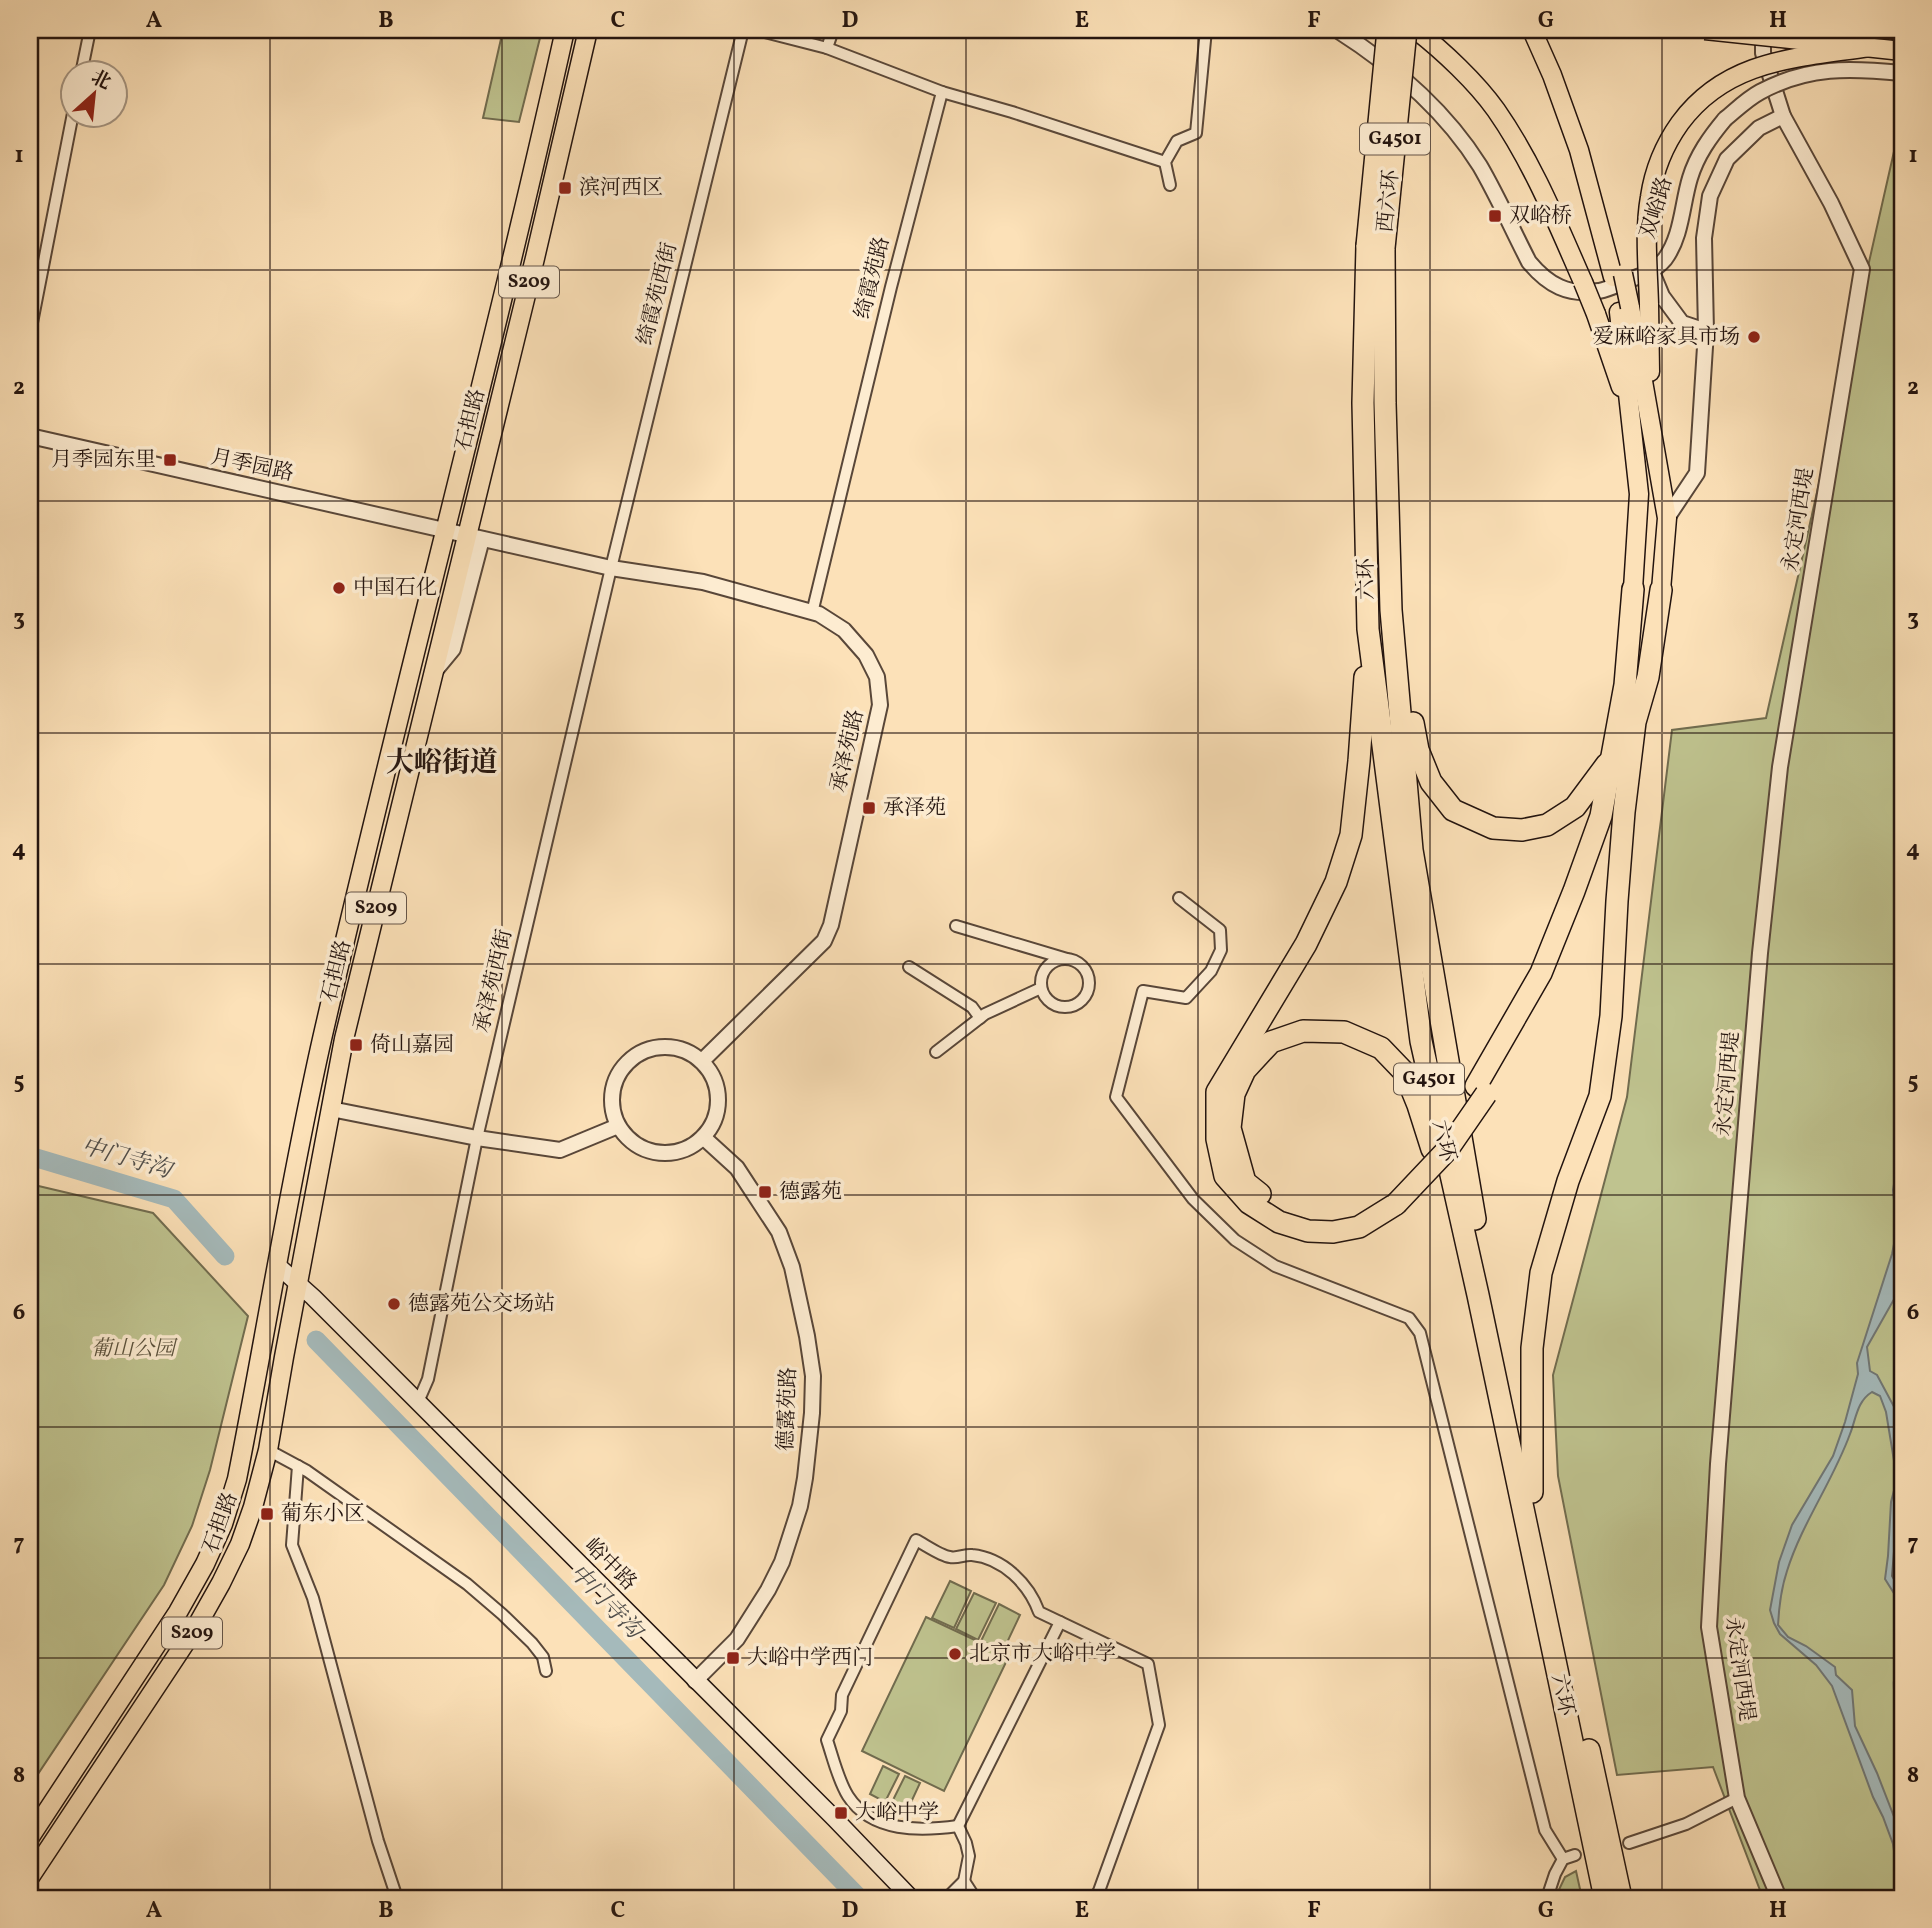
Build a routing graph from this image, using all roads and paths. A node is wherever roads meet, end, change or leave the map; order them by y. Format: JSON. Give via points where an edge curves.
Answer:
{"nodes":[{"id":1,"x":90,"y":30,"type":"edge"},
{"id":2,"x":565,"y":30,"type":"edge"},
{"id":3,"x":588,"y":30,"type":"edge"},
{"id":4,"x":743,"y":30,"type":"edge"},
{"id":5,"x":757,"y":30,"type":"edge"},
{"id":6,"x":833,"y":30,"type":"edge"},
{"id":7,"x":1206,"y":30,"type":"edge"},
{"id":8,"x":1337,"y":30,"type":"edge"},
{"id":9,"x":1388,"y":30,"type":"edge"},
{"id":10,"x":1406,"y":30,"type":"edge"},
{"id":11,"x":1416,"y":30,"type":"edge"},
{"id":12,"x":1532,"y":30,"type":"edge"},
{"id":13,"x":1544,"y":30,"type":"edge"},
{"id":14,"x":1705,"y":30,"type":"edge"},
{"id":15,"x":1763,"y":30,"type":"edge"},
{"id":16,"x":1894,"y":30,"type":"edge"},
{"id":17,"x":1902,"y":31,"type":"edge"},
{"id":18,"x":1869,"y":47,"type":"junction"},
{"id":19,"x":827,"y":48,"type":"junction"},
{"id":20,"x":1902,"y":51,"type":"edge"},
{"id":21,"x":83,"y":60,"type":"edge"},
{"id":22,"x":1902,"y":73,"type":"edge"},
{"id":23,"x":942,"y":92,"type":"junction"},
{"id":24,"x":1783,"y":116,"type":"junction"},
{"id":25,"x":69,"y":130,"type":"edge"},
{"id":26,"x":1584,"y":148,"type":"junction"},
{"id":27,"x":1166,"y":162,"type":"junction"},
{"id":28,"x":1170,"y":185,"type":"dead end"},
{"id":29,"x":1376,"y":247,"type":"junction"},
{"id":30,"x":1652,"y":272,"type":"junction"},
{"id":31,"x":1706,"y":331,"type":"junction"},
{"id":32,"x":30,"y":333,"type":"edge"},
{"id":33,"x":1642,"y":423,"type":"junction"},
{"id":34,"x":30,"y":436,"type":"edge"},
{"id":35,"x":1667,"y":518,"type":"junction"},
{"id":36,"x":444,"y":530,"type":"junction"},
{"id":37,"x":474,"y":537,"type":"junction"},
{"id":38,"x":611,"y":568,"type":"junction"},
{"id":39,"x":1633,"y":589,"type":"joint"},
{"id":40,"x":1661,"y":590,"type":"joint"},
{"id":41,"x":1391,"y":610,"type":"junction"},
{"id":42,"x":812,"y":613,"type":"junction"},
{"id":43,"x":1368,"y":629,"type":"junction"},
{"id":44,"x":1635,"y":722,"type":"junction"},
{"id":45,"x":1612,"y":756,"type":"junction"},
{"id":46,"x":1179,"y":898,"type":"dead end"},
{"id":47,"x":956,"y":926,"type":"dead end"},
{"id":48,"x":1069,"y":960,"type":"junction"},
{"id":49,"x":909,"y":967,"type":"dead end"},
{"id":50,"x":1041,"y":988,"type":"junction"},
{"id":51,"x":980,"y":1018,"type":"junction"},
{"id":52,"x":936,"y":1052,"type":"dead end"},
{"id":53,"x":702,"y":1061,"type":"junction"},
{"id":54,"x":1481,"y":1090,"type":"junction"},
{"id":55,"x":331,"y":1109,"type":"junction"},
{"id":56,"x":618,"y":1126,"type":"junction"},
{"id":57,"x":703,"y":1137,"type":"junction"},
{"id":58,"x":477,"y":1138,"type":"junction"},
{"id":59,"x":1393,"y":1200,"type":"junction"},
{"id":60,"x":277,"y":1265,"type":"junction"},
{"id":61,"x":298,"y":1284,"type":"junction"},
{"id":62,"x":1478,"y":1295,"type":"junction"},
{"id":63,"x":418,"y":1402,"type":"junction"},
{"id":64,"x":268,"y":1450,"type":"junction"},
{"id":65,"x":298,"y":1466,"type":"junction"},
{"id":66,"x":1532,"y":1492,"type":"junction"},
{"id":67,"x":1060,"y":1622,"type":"junction"},
{"id":68,"x":546,"y":1671,"type":"dead end"},
{"id":69,"x":695,"y":1681,"type":"junction"},
{"id":70,"x":1737,"y":1798,"type":"junction"},
{"id":71,"x":958,"y":1826,"type":"junction"},
{"id":72,"x":30,"y":1837,"type":"edge"},
{"id":73,"x":1629,"y":1843,"type":"dead end"},
{"id":74,"x":1575,"y":1854,"type":"dead end"},
{"id":75,"x":1563,"y":1859,"type":"junction"},
{"id":76,"x":30,"y":1877,"type":"edge"},
{"id":77,"x":964,"y":1881,"type":"junction"},
{"id":78,"x":397,"y":1898,"type":"edge"},
{"id":79,"x":911,"y":1898,"type":"edge"},
{"id":80,"x":947,"y":1898,"type":"edge"},
{"id":81,"x":975,"y":1898,"type":"edge"},
{"id":82,"x":1094,"y":1898,"type":"edge"},
{"id":83,"x":1547,"y":1898,"type":"edge"},
{"id":84,"x":1605,"y":1898,"type":"edge"},
{"id":85,"x":1621,"y":1898,"type":"edge"},
{"id":86,"x":1779,"y":1898,"type":"edge"}],
"edges":[{"from":1,"to":21,"type":"street"},
{"from":2,"to":36,"type":"main road","name":"石担路","number":"S209"},
{"from":3,"to":37,"type":"main road","name":"石担路","number":"S209"},
{"from":4,"to":38,"type":"street","name":"绮霞苑西街"},
{"from":5,"to":19,"type":"street"},
{"from":6,"to":19,"type":"street"},
{"from":7,"to":27,"type":"street","via":[[1195,133],[1177,141]]},
{"from":8,"to":30,"type":"street","name":"双峪路","via":[[1418,90],[1453,129],[1480,167],[1529,262],[1552,285],[1570,291],[1599,291]]},
{"from":9,"to":29,"type":"highway","name":"西六环","number":"G4501","bridge":true},
{"from":10,"to":29,"type":"highway","name":"西六环","number":"G4501","bridge":true},
{"from":11,"to":33,"type":"main road","bridge":true,"via":[[1494,108],[1521,150],[1541,186]]},
{"from":12,"to":26,"type":"main road"},
{"from":13,"to":26,"type":"main road"},
{"from":14,"to":18,"type":"main road","bridge":true},
{"from":15,"to":24,"type":"street","via":[[1763,53]]},
{"from":16,"to":17,"type":"main road"},
{"from":18,"to":20,"type":"main road","bridge":true},
{"from":18,"to":33,"type":"main road","bridge":true,"via":[[1798,57],[1735,75],[1712,89],[1671,135],[1650,197]]},
{"from":19,"to":23,"type":"street"},
{"from":22,"to":30,"type":"street","name":"双峪路","bridge":true,"via":[[1835,69],[1794,76],[1758,93],[1706,142],[1690,175],[1676,240]]},
{"from":23,"to":27,"type":"street"},
{"from":23,"to":42,"type":"street","name":"绮霞苑路"},
{"from":24,"to":31,"type":"street","via":[[1759,128],[1727,159],[1710,196],[1704,237]]},
{"from":24,"to":70,"type":"street","name":"永定河西堤","via":[[1862,269],[1780,767],[1718,1464],[1709,1627]]},
{"from":25,"to":32,"type":"street"},
{"from":26,"to":33,"type":"main road","via":[[1618,275]]},
{"from":27,"to":28,"type":"street"},
{"from":29,"to":41,"type":"highway","name":"六环","number":"G4501"},
{"from":29,"to":43,"type":"highway","name":"六环","number":"G4501","via":[[1363,403]]},
{"from":30,"to":31,"type":"street","via":[[1662,296],[1682,323]]},
{"from":31,"to":35,"type":"street","via":[[1696,473]]},
{"from":33,"to":35,"type":"main road"},
{"from":33,"to":39,"type":"main road"},
{"from":34,"to":36,"type":"street","name":"月季园路"},
{"from":35,"to":40,"type":"main road"},
{"from":36,"to":37,"type":"street","name":"月季园路"},
{"from":36,"to":60,"type":"main road","name":"石担路","number":"S209","via":[[321,1042]]},
{"from":37,"to":38,"type":"street","name":"承泽苑路"},
{"from":37,"to":55,"type":"main road","name":"石担路","number":"S209","via":[[433,673]]},
{"from":38,"to":42,"type":"street","name":"承泽苑路","via":[[703,582]]},
{"from":38,"to":58,"type":"street","name":"承泽苑西街"},
{"from":39,"to":45,"type":"highway","via":[[1625,685]]},
{"from":40,"to":44,"type":"highway","via":[[1648,677]]},
{"from":41,"to":45,"type":"highway","via":[[1418,750],[1432,782],[1453,810],[1493,828],[1522,830],[1547,825],[1575,807]]},
{"from":41,"to":66,"type":"highway","name":"六环","number":"G4501","via":[[1412,850],[1474,1218]]},
{"from":42,"to":53,"type":"street","name":"承泽苑路","via":[[844,630],[866,655],[877,677],[880,705],[831,925],[824,942]]},
{"from":43,"to":59,"type":"highway","via":[[1351,835],[1336,882],[1306,944],[1217,1092],[1217,1139],[1225,1176],[1249,1203],[1279,1222],[1308,1231],[1334,1232],[1359,1227]]},
{"from":43,"to":62,"type":"highway","name":"六环","number":"G4501","via":[[1420,1041]]},
{"from":44,"to":54,"type":"highway","via":[[1585,895],[1551,976]]},
{"from":44,"to":66,"type":"highway","via":[[1600,1096],[1541,1273],[1532,1348]]},
{"from":45,"to":54,"type":"highway","via":[[1601,816],[1574,891],[1541,973]]},
{"from":46,"to":75,"type":"street","via":[[1220,930],[1221,950],[1211,971],[1186,998],[1143,991],[1116,1097],[1193,1199],[1236,1240],[1275,1266],[1409,1318],[1420,1333],[1545,1829]]},
{"from":47,"to":48,"type":"street"},
{"from":48,"to":50,"type":"street","via":[[1048,966]]},
{"from":48,"to":50,"type":"street","via":[[1083,967],[1090,981],[1080,1003],[1057,1006]]},
{"from":49,"to":51,"type":"street","via":[[972,1007]]},
{"from":50,"to":51,"type":"street"},
{"from":51,"to":52,"type":"street"},
{"from":53,"to":56,"type":"street","via":[[669,1046],[634,1056],[613,1086]]},
{"from":53,"to":57,"type":"street","via":[[718,1090],[713,1124]]},
{"from":54,"to":59,"type":"highway"},
{"from":55,"to":58,"type":"street"},
{"from":55,"to":61,"type":"main road","name":"石担路","number":"S209"},
{"from":56,"to":57,"type":"street","via":[[639,1147],[656,1152],[673,1153]]},
{"from":56,"to":58,"type":"street","via":[[560,1150]]},
{"from":57,"to":69,"type":"street","name":"德露苑路","via":[[737,1168],[779,1232],[807,1336],[813,1413],[800,1506],[782,1562],[737,1639]]},
{"from":58,"to":63,"type":"street","name":"承泽苑西街","via":[[437,1344]]},
{"from":59,"to":62,"type":"highway","via":[[1336,1220],[1310,1219],[1280,1210],[1245,1182],[1230,1128],[1234,1094],[1245,1070],[1271,1042],[1303,1031],[1344,1032],[1381,1048],[1405,1073]]},
{"from":60,"to":61,"type":"main road","name":"峪中路"},
{"from":60,"to":72,"type":"main road","name":"石担路","number":"S209","via":[[237,1479],[223,1524],[178,1612]]},
{"from":61,"to":63,"type":"main road","name":"峪中路"},
{"from":61,"to":64,"type":"main road","name":"石担路","number":"S209"},
{"from":62,"to":84,"type":"highway","name":"六环","number":"G4501"},
{"from":63,"to":69,"type":"main road","name":"峪中路"},
{"from":64,"to":65,"type":"street"},
{"from":64,"to":76,"type":"main road","name":"石担路","number":"S209","via":[[244,1531],[221,1583]]},
{"from":65,"to":68,"type":"street","via":[[467,1584],[532,1643],[544,1657]]},
{"from":65,"to":78,"type":"street","via":[[292,1545],[313,1598]]},
{"from":66,"to":85,"type":"highway","name":"六环","number":"G4501"},
{"from":67,"to":71,"type":"street"},
{"from":67,"to":71,"type":"street","via":[[1039,1612],[1029,1590],[1012,1572],[971,1555],[949,1558],[916,1540],[842,1695],[841,1711],[827,1740],[848,1796],[859,1809],[908,1829]]},
{"from":67,"to":82,"type":"street","via":[[1148,1664],[1159,1725]]},
{"from":69,"to":79,"type":"main road","name":"峪中路"},
{"from":70,"to":73,"type":"street","via":[[1686,1824]]},
{"from":70,"to":86,"type":"street","name":"永定河西堤"},
{"from":71,"to":77,"type":"street","via":[[969,1856]]},
{"from":74,"to":75,"type":"street"},
{"from":75,"to":83,"type":"street"},
{"from":77,"to":80,"type":"street"},
{"from":77,"to":81,"type":"street"}]}
